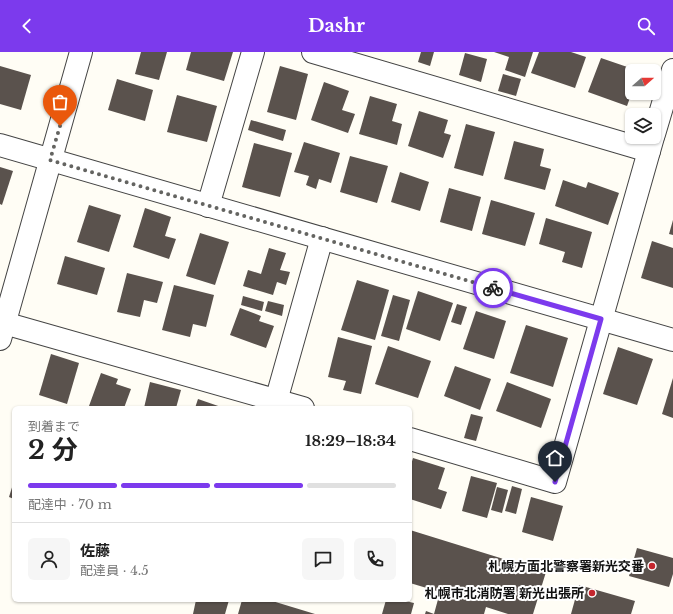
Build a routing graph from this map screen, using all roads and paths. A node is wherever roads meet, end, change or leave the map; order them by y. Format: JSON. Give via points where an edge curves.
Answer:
{"nodes":[{"id":1,"x":81,"y":52,"type":"edge"},
{"id":2,"x":253,"y":52,"type":"edge"},
{"id":3,"x":313,"y":52,"type":"edge"},
{"id":4,"x":673,"y":70,"type":"edge"},
{"id":5,"x":661,"y":110,"type":"edge"},
{"id":6,"x":625,"y":133,"type":"edge"},
{"id":7,"x":651,"y":144,"type":"edge"},
{"id":8,"x":0,"y":145,"type":"edge"},
{"id":9,"x":50,"y":160,"type":"junction"},
{"id":10,"x":208,"y":206,"type":"junction"},
{"id":11,"x":322,"y":238,"type":"junction"},
{"id":12,"x":601,"y":319,"type":"junction"},
{"id":13,"x":2,"y":331,"type":"edge"},
{"id":14,"x":673,"y":340,"type":"edge"},
{"id":15,"x":275,"y":404,"type":"edge"},
{"id":16,"x":289,"y":406,"type":"edge"},
{"id":17,"x":412,"y":440,"type":"edge"}],
"edges":[{"from":1,"to":9,"type":"street"},
{"from":2,"to":10,"type":"street"},
{"from":3,"to":6,"type":"street"},
{"from":4,"to":5,"type":"street"},
{"from":7,"to":12,"type":"street"},
{"from":8,"to":9,"type":"street"},
{"from":9,"to":10,"type":"street"},
{"from":9,"to":13,"type":"street"},
{"from":10,"to":11,"type":"street"},
{"from":11,"to":12,"type":"street"},
{"from":11,"to":15,"type":"street"},
{"from":12,"to":14,"type":"street"},
{"from":12,"to":17,"type":"street","via":[[555,482]]},
{"from":13,"to":15,"type":"street"},
{"from":15,"to":16,"type":"street"}]}
